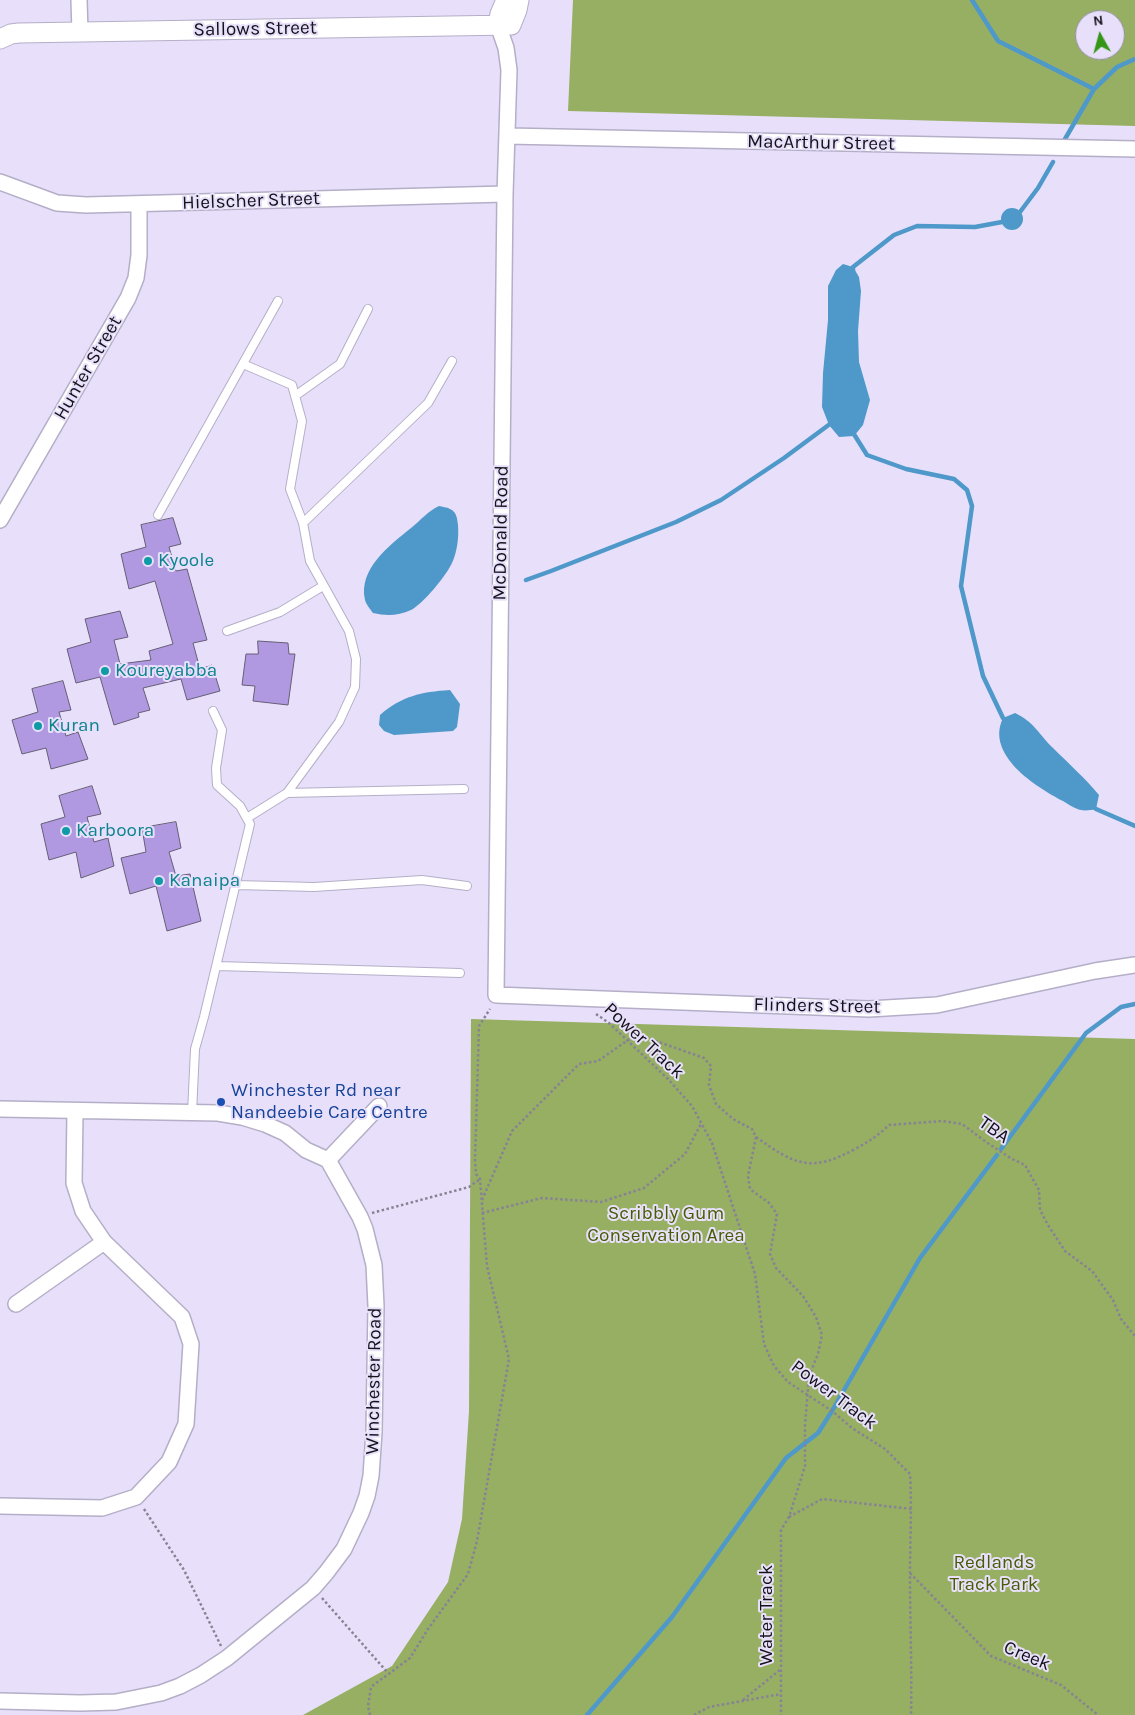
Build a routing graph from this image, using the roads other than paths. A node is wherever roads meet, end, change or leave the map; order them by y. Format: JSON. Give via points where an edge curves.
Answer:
{"nodes":[{"id":1,"x":79,"y":0,"type":"edge"},
{"id":2,"x":506,"y":0,"type":"edge"},
{"id":3,"x":519,"y":0,"type":"edge"},
{"id":4,"x":504,"y":25,"type":"junction"},
{"id":5,"x":80,"y":32,"type":"junction"},
{"id":6,"x":0,"y":39,"type":"edge"},
{"id":7,"x":508,"y":136,"type":"junction"},
{"id":8,"x":1135,"y":150,"type":"edge"},
{"id":9,"x":0,"y":182,"type":"edge"},
{"id":10,"x":505,"y":194,"type":"junction"},
{"id":11,"x":139,"y":205,"type":"junction"},
{"id":12,"x":278,"y":301,"type":"dead end"},
{"id":13,"x":368,"y":309,"type":"dead end"},
{"id":14,"x":452,"y":361,"type":"dead end"},
{"id":15,"x":243,"y":364,"type":"junction"},
{"id":16,"x":294,"y":396,"type":"junction"},
{"id":17,"x":158,"y":515,"type":"dead end"},
{"id":18,"x":0,"y":520,"type":"edge"},
{"id":19,"x":303,"y":523,"type":"junction"},
{"id":20,"x":322,"y":586,"type":"junction"},
{"id":21,"x":227,"y":632,"type":"dead end"},
{"id":22,"x":213,"y":710,"type":"dead end"},
{"id":23,"x":464,"y":789,"type":"dead end"},
{"id":24,"x":287,"y":793,"type":"junction"},
{"id":25,"x":247,"y":818,"type":"junction"},
{"id":26,"x":236,"y":885,"type":"junction"},
{"id":27,"x":467,"y":886,"type":"dead end"},
{"id":28,"x":1135,"y":965,"type":"edge"},
{"id":29,"x":217,"y":966,"type":"junction"},
{"id":30,"x":460,"y":973,"type":"dead end"},
{"id":31,"x":496,"y":995,"type":"joint"},
{"id":32,"x":379,"y":1106,"type":"dead end"},
{"id":33,"x":0,"y":1109,"type":"edge"},
{"id":34,"x":75,"y":1111,"type":"junction"},
{"id":35,"x":192,"y":1112,"type":"junction"},
{"id":36,"x":328,"y":1160,"type":"junction"},
{"id":37,"x":104,"y":1242,"type":"junction"},
{"id":38,"x":16,"y":1304,"type":"dead end"},
{"id":39,"x":0,"y":1506,"type":"edge"},
{"id":40,"x":0,"y":1701,"type":"edge"}],
"edges":[{"from":1,"to":5,"type":"street"},
{"from":2,"to":4,"type":"street","via":[[500,14]]},
{"from":3,"to":4,"type":"street","via":[[517,10]]},
{"from":4,"to":5,"type":"street","name":"Sallows Street"},
{"from":4,"to":7,"type":"street","name":"McDonald Road","via":[[509,70]]},
{"from":5,"to":6,"type":"street","name":"Sallows Street","via":[[19,33]]},
{"from":7,"to":8,"type":"street","name":"MacArthur Street"},
{"from":7,"to":10,"type":"street","name":"McDonald Road"},
{"from":9,"to":11,"type":"street","name":"Hielscher Street","via":[[57,203]]},
{"from":10,"to":11,"type":"street","name":"Hielscher Street"},
{"from":10,"to":31,"type":"street","name":"McDonald Road"},
{"from":11,"to":18,"type":"street","name":"Hunter Street","via":[[139,255],[134,285]]},
{"from":12,"to":15,"type":"lane"},
{"from":13,"to":16,"type":"lane","via":[[340,364]]},
{"from":14,"to":19,"type":"lane","via":[[428,403]]},
{"from":15,"to":16,"type":"lane","via":[[292,385]]},
{"from":15,"to":17,"type":"lane"},
{"from":16,"to":19,"type":"lane","via":[[302,422],[290,489]]},
{"from":19,"to":20,"type":"lane","via":[[310,561]]},
{"from":20,"to":21,"type":"lane","via":[[280,612]]},
{"from":20,"to":24,"type":"lane","via":[[350,631],[356,659],[355,687],[339,722]]},
{"from":22,"to":25,"type":"lane","via":[[222,730],[216,768],[217,785],[240,806]]},
{"from":23,"to":24,"type":"lane"},
{"from":24,"to":25,"type":"lane"},
{"from":25,"to":26,"type":"lane","via":[[250,824]]},
{"from":26,"to":27,"type":"lane","via":[[314,887],[422,880]]},
{"from":26,"to":29,"type":"lane"},
{"from":28,"to":31,"type":"street","name":"Flinders Street","via":[[937,1005],[869,1009]]},
{"from":29,"to":30,"type":"lane"},
{"from":29,"to":35,"type":"lane","via":[[195,1049]]},
{"from":32,"to":36,"type":"street"},
{"from":33,"to":34,"type":"street"},
{"from":34,"to":35,"type":"street"},
{"from":34,"to":37,"type":"street","via":[[74,1183],[83,1211]]},
{"from":35,"to":36,"type":"street","via":[[218,1113],[265,1124]]},
{"from":36,"to":40,"type":"street","name":"Winchester Road","via":[[360,1217],[374,1265],[376,1286],[371,1476],[367,1496],[344,1549],[313,1588],[227,1658],[180,1686],[140,1699],[116,1702]]},
{"from":37,"to":38,"type":"street"},
{"from":37,"to":39,"type":"street","via":[[182,1317],[190,1344],[186,1424],[169,1462],[136,1497],[102,1508]]}]}
